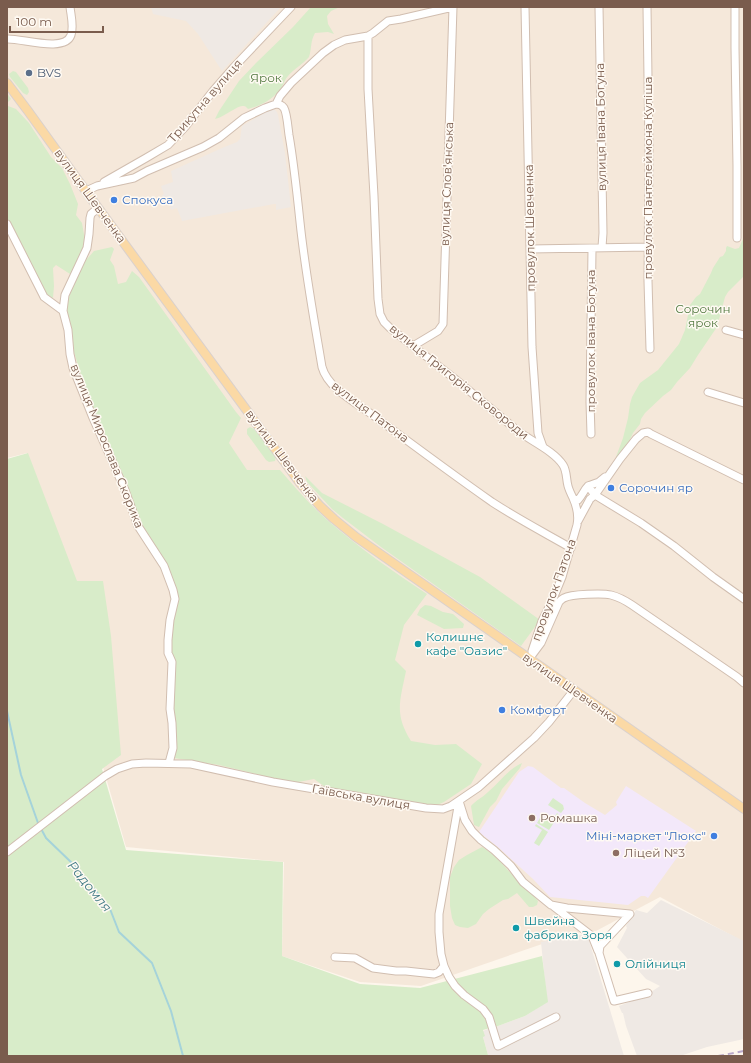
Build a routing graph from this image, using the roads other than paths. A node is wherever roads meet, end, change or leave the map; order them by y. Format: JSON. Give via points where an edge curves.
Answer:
{"nodes":[{"id":1,"x":70,"y":7,"type":"edge"},
{"id":2,"x":291,"y":7,"type":"edge"},
{"id":3,"x":452,"y":7,"type":"edge"},
{"id":4,"x":525,"y":7,"type":"edge"},
{"id":5,"x":599,"y":7,"type":"edge"},
{"id":6,"x":647,"y":7,"type":"edge"},
{"id":7,"x":735,"y":7,"type":"edge"},
{"id":8,"x":368,"y":36,"type":"junction"},
{"id":9,"x":7,"y":39,"type":"edge"},
{"id":10,"x":7,"y":83,"type":"edge"},
{"id":11,"x":276,"y":104,"type":"junction"},
{"id":12,"x":86,"y":191,"type":"junction"},
{"id":13,"x":98,"y":208,"type":"junction"},
{"id":14,"x":7,"y":224,"type":"edge"},
{"id":15,"x":737,"y":238,"type":"dead end"},
{"id":16,"x":602,"y":247,"type":"junction"},
{"id":17,"x":649,"y":248,"type":"junction"},
{"id":18,"x":530,"y":249,"type":"junction"},
{"id":19,"x":592,"y":249,"type":"junction"},
{"id":20,"x":63,"y":311,"type":"junction"},
{"id":21,"x":726,"y":330,"type":"dead end"},
{"id":22,"x":744,"y":335,"type":"edge"},
{"id":23,"x":413,"y":346,"type":"junction"},
{"id":24,"x":650,"y":349,"type":"dead end"},
{"id":25,"x":708,"y":392,"type":"dead end"},
{"id":26,"x":744,"y":404,"type":"edge"},
{"id":27,"x":591,"y":434,"type":"dead end"},
{"id":28,"x":543,"y":447,"type":"junction"},
{"id":29,"x":614,"y":468,"type":"junction"},
{"id":30,"x":744,"y":480,"type":"edge"},
{"id":31,"x":588,"y":486,"type":"junction"},
{"id":32,"x":595,"y":495,"type":"junction"},
{"id":33,"x":573,"y":498,"type":"junction"},
{"id":34,"x":578,"y":521,"type":"junction"},
{"id":35,"x":571,"y":548,"type":"junction"},
{"id":36,"x":744,"y":599,"type":"edge"},
{"id":37,"x":529,"y":659,"type":"junction"},
{"id":38,"x":744,"y":683,"type":"edge"},
{"id":39,"x":574,"y":690,"type":"junction"},
{"id":40,"x":170,"y":764,"type":"junction"},
{"id":41,"x":459,"y":801,"type":"junction"},
{"id":42,"x":744,"y":809,"type":"edge"},
{"id":43,"x":7,"y":852,"type":"edge"},
{"id":44,"x":551,"y":905,"type":"junction"},
{"id":45,"x":599,"y":952,"type":"junction"},
{"id":46,"x":335,"y":957,"type":"dead end"},
{"id":47,"x":444,"y":966,"type":"junction"},
{"id":48,"x":648,"y":993,"type":"dead end"},
{"id":49,"x":556,"y":1017,"type":"dead end"}],
"edges":[{"from":1,"to":9,"type":"street","via":[[72,27],[68,40],[44,44]]},
{"from":2,"to":12,"type":"street","name":"Трикутна вулиця","via":[[234,66],[168,145]]},
{"from":3,"to":8,"type":"street","via":[[388,21]]},
{"from":3,"to":23,"type":"street","name":"вулиця Слов'янська","via":[[443,324],[438,331]]},
{"from":4,"to":18,"type":"street","name":"провулок Шевченка"},
{"from":5,"to":16,"type":"street","name":"вулиця Івана Богуна"},
{"from":6,"to":17,"type":"street","name":"провулок Пантелеймона Куліша"},
{"from":7,"to":15,"type":"street"},
{"from":8,"to":11,"type":"street","via":[[345,40],[328,48],[291,83]]},
{"from":8,"to":23,"type":"street","name":"вулиця Григорія Сковороди","via":[[368,90],[380,314],[390,328]]},
{"from":10,"to":12,"type":"main road","name":"вулиця Шевченка"},
{"from":11,"to":12,"type":"street","via":[[244,118],[203,147],[134,178]]},
{"from":11,"to":35,"type":"street","name":"вулиця Патона","via":[[284,108],[287,123],[316,332],[323,372],[328,380],[436,463],[524,522]]},
{"from":12,"to":13,"type":"main road","name":"вулиця Шевченка"},
{"from":13,"to":20,"type":"street","name":"вулиця Мирослава Скорика","via":[[91,214],[87,248],[65,295]]},
{"from":13,"to":37,"type":"main road","name":"вулиця Шевченка","via":[[295,477],[320,506],[356,537]]},
{"from":14,"to":20,"type":"street","via":[[44,297]]},
{"from":16,"to":17,"type":"street"},
{"from":16,"to":19,"type":"street"},
{"from":17,"to":24,"type":"street","name":"провулок Пантелеймона Куліша"},
{"from":18,"to":19,"type":"street"},
{"from":18,"to":28,"type":"street","name":"провулок Шевченка","via":[[533,362],[538,432]]},
{"from":19,"to":27,"type":"street","name":"провулок Івана Богуна"},
{"from":20,"to":40,"type":"street","name":"вулиця Мирослава Скорика","via":[[70,354],[90,411],[138,526],[164,566],[173,590],[175,599],[168,640],[168,653],[172,662],[170,709],[173,748]]},
{"from":21,"to":22,"type":"street"},
{"from":23,"to":28,"type":"street","name":"вулиця Григорія Сковороди","via":[[527,438]]},
{"from":25,"to":26,"type":"street"},
{"from":28,"to":33,"type":"street","name":"вулиця Григорія Сковороди","via":[[564,466]]},
{"from":29,"to":30,"type":"street","via":[[639,437],[648,432]]},
{"from":29,"to":31,"type":"street","via":[[600,482]]},
{"from":29,"to":32,"type":"street","name":"провулок Патона"},
{"from":31,"to":32,"type":"street"},
{"from":31,"to":33,"type":"street","via":[[580,499]]},
{"from":32,"to":34,"type":"street","name":"провулок Патона"},
{"from":32,"to":36,"type":"street","via":[[674,546]]},
{"from":33,"to":34,"type":"street","name":"провулок Патона"},
{"from":34,"to":35,"type":"street","name":"провулок Патона"},
{"from":35,"to":37,"type":"street","name":"провулок Патона","via":[[562,578],[542,621]]},
{"from":37,"to":38,"type":"street","via":[[541,644],[563,598],[606,594],[632,605]]},
{"from":37,"to":39,"type":"main road","name":"вулиця Шевченка"},
{"from":39,"to":41,"type":"street","name":"Гаївська вулиця","via":[[531,741],[479,787]]},
{"from":39,"to":42,"type":"main road","name":"вулиця Шевченка"},
{"from":40,"to":41,"type":"street","name":"Гаївська вулиця","via":[[201,766],[273,782],[426,808],[443,809]]},
{"from":40,"to":43,"type":"street","name":"Гаївська вулиця","via":[[132,764],[117,769]]},
{"from":41,"to":44,"type":"street","via":[[465,820],[475,834],[511,866],[523,882]]},
{"from":41,"to":47,"type":"street","via":[[439,914]]},
{"from":44,"to":45,"type":"street","via":[[592,936]]},
{"from":44,"to":45,"type":"street","via":[[630,914],[600,946]]},
{"from":45,"to":48,"type":"street","via":[[614,1001]]},
{"from":46,"to":47,"type":"street","via":[[355,958],[373,968],[396,971],[434,974]]},
{"from":47,"to":49,"type":"street","via":[[455,986],[489,1017],[498,1046]]}]}
